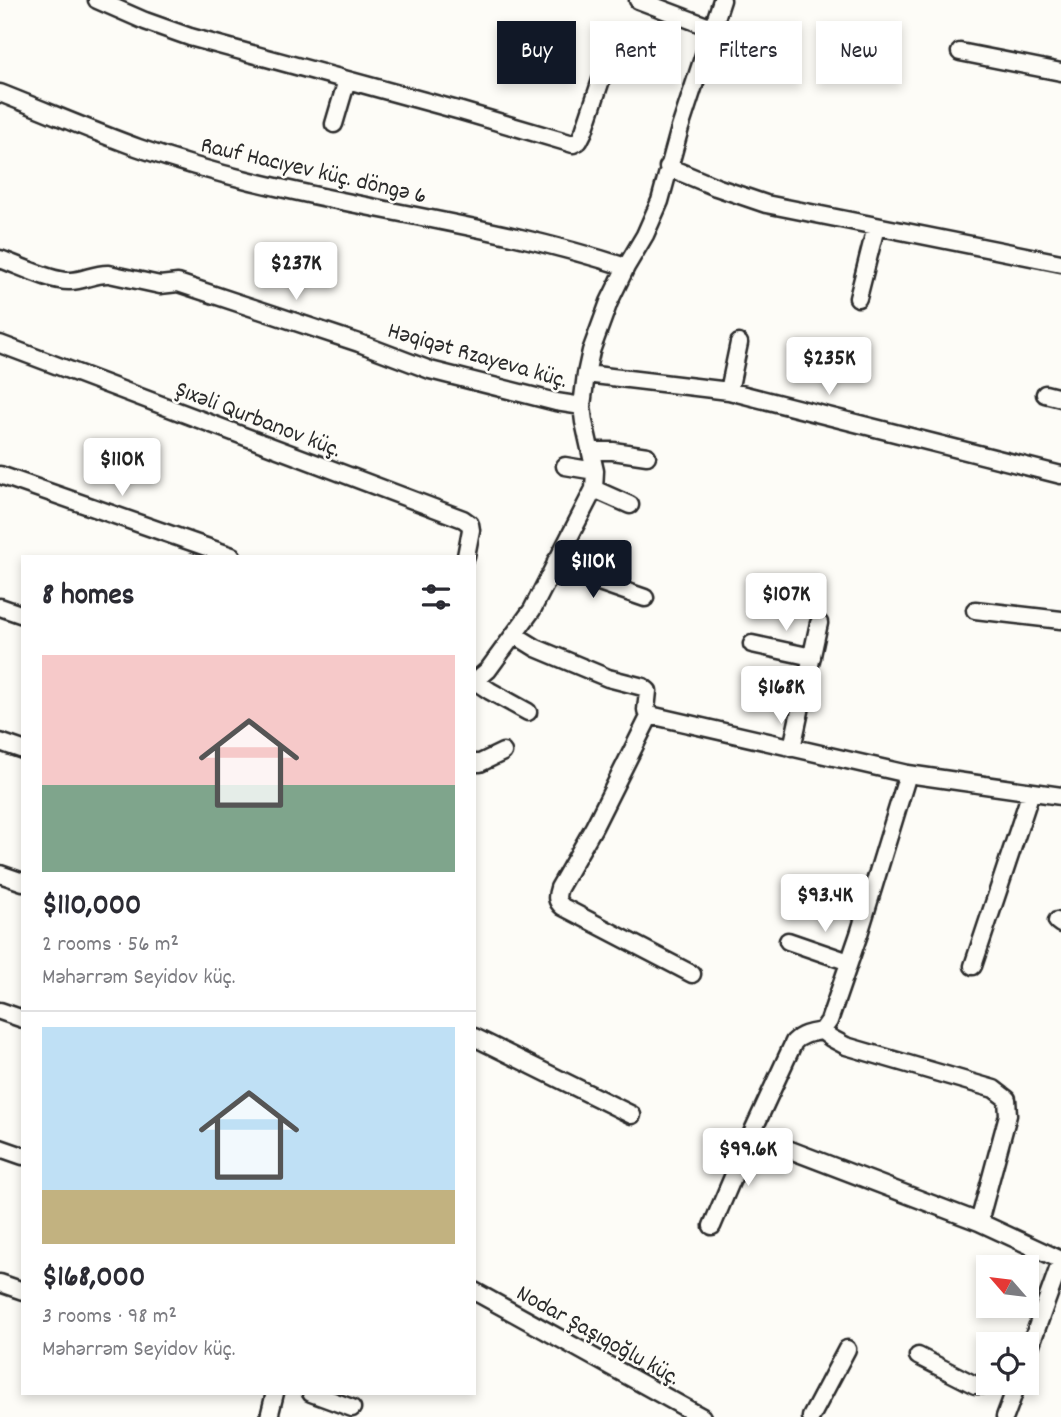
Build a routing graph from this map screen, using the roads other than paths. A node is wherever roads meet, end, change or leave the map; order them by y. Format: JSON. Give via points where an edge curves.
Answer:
{"nodes":[{"id":1,"x":97,"y":0,"type":"edge"},
{"id":2,"x":638,"y":0,"type":"edge"},
{"id":3,"x":722,"y":0,"type":"edge"},
{"id":4,"x":714,"y":21,"type":"edge"},
{"id":5,"x":695,"y":22,"type":"edge"},
{"id":6,"x":960,"y":52,"type":"dead end"},
{"id":7,"x":1061,"y":72,"type":"edge"},
{"id":8,"x":347,"y":80,"type":"junction"},
{"id":9,"x":695,"y":82,"type":"edge"},
{"id":10,"x":600,"y":84,"type":"edge"},
{"id":11,"x":0,"y":93,"type":"edge"},
{"id":12,"x":334,"y":124,"type":"dead end"},
{"id":13,"x":668,"y":167,"type":"junction"},
{"id":14,"x":876,"y":227,"type":"junction"},
{"id":15,"x":0,"y":258,"type":"edge"},
{"id":16,"x":1061,"y":263,"type":"edge"},
{"id":17,"x":626,"y":267,"type":"junction"},
{"id":18,"x":858,"y":298,"type":"dead end"},
{"id":19,"x":0,"y":344,"type":"edge"},
{"id":20,"x":739,"y":344,"type":"dead end"},
{"id":21,"x":586,"y":374,"type":"junction"},
{"id":22,"x":729,"y":391,"type":"junction"},
{"id":23,"x":1045,"y":394,"type":"dead end"},
{"id":24,"x":1061,"y":398,"type":"edge"},
{"id":25,"x":582,"y":406,"type":"junction"},
{"id":26,"x":591,"y":451,"type":"junction"},
{"id":27,"x":647,"y":456,"type":"dead end"},
{"id":28,"x":565,"y":466,"type":"dead end"},
{"id":29,"x":595,"y":471,"type":"junction"},
{"id":30,"x":0,"y":475,"type":"edge"},
{"id":31,"x":1061,"y":475,"type":"edge"},
{"id":32,"x":594,"y":489,"type":"junction"},
{"id":33,"x":630,"y":505,"type":"dead end"},
{"id":34,"x":229,"y":555,"type":"edge"},
{"id":35,"x":466,"y":555,"type":"edge"},
{"id":36,"x":556,"y":561,"type":"junction"},
{"id":37,"x":645,"y":598,"type":"dead end"},
{"id":38,"x":0,"y":607,"type":"edge"},
{"id":39,"x":975,"y":610,"type":"dead end"},
{"id":40,"x":21,"y":614,"type":"edge"},
{"id":41,"x":1061,"y":620,"type":"edge"},
{"id":42,"x":819,"y":623,"type":"dead end"},
{"id":43,"x":515,"y":635,"type":"junction"},
{"id":44,"x":752,"y":645,"type":"dead end"},
{"id":45,"x":812,"y":657,"type":"junction"},
{"id":46,"x":476,"y":680,"type":"edge"},
{"id":47,"x":476,"y":682,"type":"edge"},
{"id":48,"x":528,"y":712,"type":"dead end"},
{"id":49,"x":650,"y":715,"type":"junction"},
{"id":50,"x":0,"y":742,"type":"edge"},
{"id":51,"x":792,"y":748,"type":"junction"},
{"id":52,"x":21,"y":749,"type":"edge"},
{"id":53,"x":503,"y":752,"type":"dead end"},
{"id":54,"x":476,"y":763,"type":"edge"},
{"id":55,"x":908,"y":775,"type":"junction"},
{"id":56,"x":1031,"y":792,"type":"junction"},
{"id":57,"x":1061,"y":796,"type":"edge"},
{"id":58,"x":0,"y":874,"type":"edge"},
{"id":59,"x":21,"y":881,"type":"edge"},
{"id":60,"x":788,"y":941,"type":"dead end"},
{"id":61,"x":849,"y":962,"type":"junction"},
{"id":62,"x":973,"y":966,"type":"dead end"},
{"id":63,"x":692,"y":974,"type":"dead end"},
{"id":64,"x":0,"y":1011,"type":"edge"},
{"id":65,"x":21,"y":1018,"type":"edge"},
{"id":66,"x":822,"y":1031,"type":"junction"},
{"id":67,"x":476,"y":1038,"type":"edge"},
{"id":68,"x":632,"y":1115,"type":"dead end"},
{"id":69,"x":751,"y":1135,"type":"junction"},
{"id":70,"x":0,"y":1148,"type":"edge"},
{"id":71,"x":21,"y":1155,"type":"edge"},
{"id":72,"x":979,"y":1222,"type":"junction"},
{"id":73,"x":712,"y":1226,"type":"dead end"},
{"id":74,"x":1061,"y":1260,"type":"edge"},
{"id":75,"x":0,"y":1283,"type":"edge"},
{"id":76,"x":21,"y":1290,"type":"edge"},
{"id":77,"x":476,"y":1292,"type":"edge"},
{"id":78,"x":1035,"y":1332,"type":"edge"},
{"id":79,"x":847,"y":1349,"type":"dead end"},
{"id":80,"x":918,"y":1356,"type":"dead end"},
{"id":81,"x":976,"y":1385,"type":"edge"},
{"id":82,"x":274,"y":1395,"type":"edge"},
{"id":83,"x":316,"y":1395,"type":"edge"},
{"id":84,"x":1013,"y":1395,"type":"edge"},
{"id":85,"x":352,"y":1408,"type":"dead end"},
{"id":86,"x":269,"y":1417,"type":"edge"},
{"id":87,"x":702,"y":1417,"type":"edge"},
{"id":88,"x":811,"y":1417,"type":"edge"},
{"id":89,"x":1005,"y":1417,"type":"edge"}],
"edges":[{"from":1,"to":8,"type":"street","via":[[169,31]]},
{"from":2,"to":5,"type":"street"},
{"from":3,"to":4,"type":"street"},
{"from":6,"to":7,"type":"street"},
{"from":8,"to":10,"type":"street","via":[[573,144],[584,131]]},
{"from":8,"to":12,"type":"street"},
{"from":9,"to":13,"type":"street"},
{"from":11,"to":17,"type":"street","name":"Rauf Hacıyev küç. döngə 6","via":[[210,170],[542,242]]},
{"from":13,"to":14,"type":"street","via":[[766,204]]},
{"from":13,"to":17,"type":"street","via":[[652,221]]},
{"from":14,"to":16,"type":"street"},
{"from":14,"to":18,"type":"street"},
{"from":15,"to":25,"type":"street","name":"Həqiqət Rzayeva küç.","via":[[66,282],[109,274],[160,285],[178,283],[430,370]]},
{"from":17,"to":21,"type":"street","via":[[609,302]]},
{"from":19,"to":35,"type":"street","name":"Şıxəli Qurbanov küç.","via":[[463,519],[471,530]]},
{"from":20,"to":22,"type":"street"},
{"from":21,"to":22,"type":"street"},
{"from":21,"to":25,"type":"street"},
{"from":22,"to":31,"type":"street"},
{"from":23,"to":24,"type":"street"},
{"from":25,"to":26,"type":"street"},
{"from":26,"to":27,"type":"street"},
{"from":26,"to":29,"type":"street"},
{"from":28,"to":29,"type":"street"},
{"from":29,"to":32,"type":"street"},
{"from":30,"to":34,"type":"street"},
{"from":32,"to":33,"type":"street"},
{"from":32,"to":36,"type":"street"},
{"from":36,"to":37,"type":"street"},
{"from":36,"to":43,"type":"street","via":[[533,610]]},
{"from":38,"to":40,"type":"street"},
{"from":39,"to":41,"type":"street"},
{"from":42,"to":45,"type":"street"},
{"from":43,"to":46,"type":"street"},
{"from":43,"to":49,"type":"street","via":[[596,673],[643,687],[648,691],[646,710]]},
{"from":44,"to":45,"type":"street"},
{"from":45,"to":51,"type":"street"},
{"from":47,"to":48,"type":"street"},
{"from":49,"to":51,"type":"street"},
{"from":49,"to":63,"type":"street","via":[[559,888],[558,903]]},
{"from":50,"to":52,"type":"street"},
{"from":51,"to":55,"type":"street"},
{"from":53,"to":54,"type":"street"},
{"from":55,"to":56,"type":"street"},
{"from":55,"to":61,"type":"street"},
{"from":56,"to":57,"type":"street"},
{"from":56,"to":62,"type":"street"},
{"from":58,"to":59,"type":"street"},
{"from":60,"to":61,"type":"street"},
{"from":61,"to":66,"type":"street"},
{"from":64,"to":65,"type":"street"},
{"from":66,"to":69,"type":"street","via":[[794,1042]]},
{"from":66,"to":72,"type":"street","via":[[846,1045],[994,1089],[1007,1099],[1008,1115]]},
{"from":67,"to":68,"type":"street"},
{"from":69,"to":72,"type":"street"},
{"from":69,"to":73,"type":"street"},
{"from":70,"to":71,"type":"street"},
{"from":72,"to":74,"type":"street"},
{"from":74,"to":78,"type":"street"},
{"from":75,"to":76,"type":"street"},
{"from":77,"to":87,"type":"street","name":"Nodar Şaşıqoğlu küç."},
{"from":79,"to":88,"type":"street"},
{"from":80,"to":81,"type":"street"},
{"from":82,"to":86,"type":"street"},
{"from":83,"to":85,"type":"street"},
{"from":84,"to":89,"type":"street"}]}
